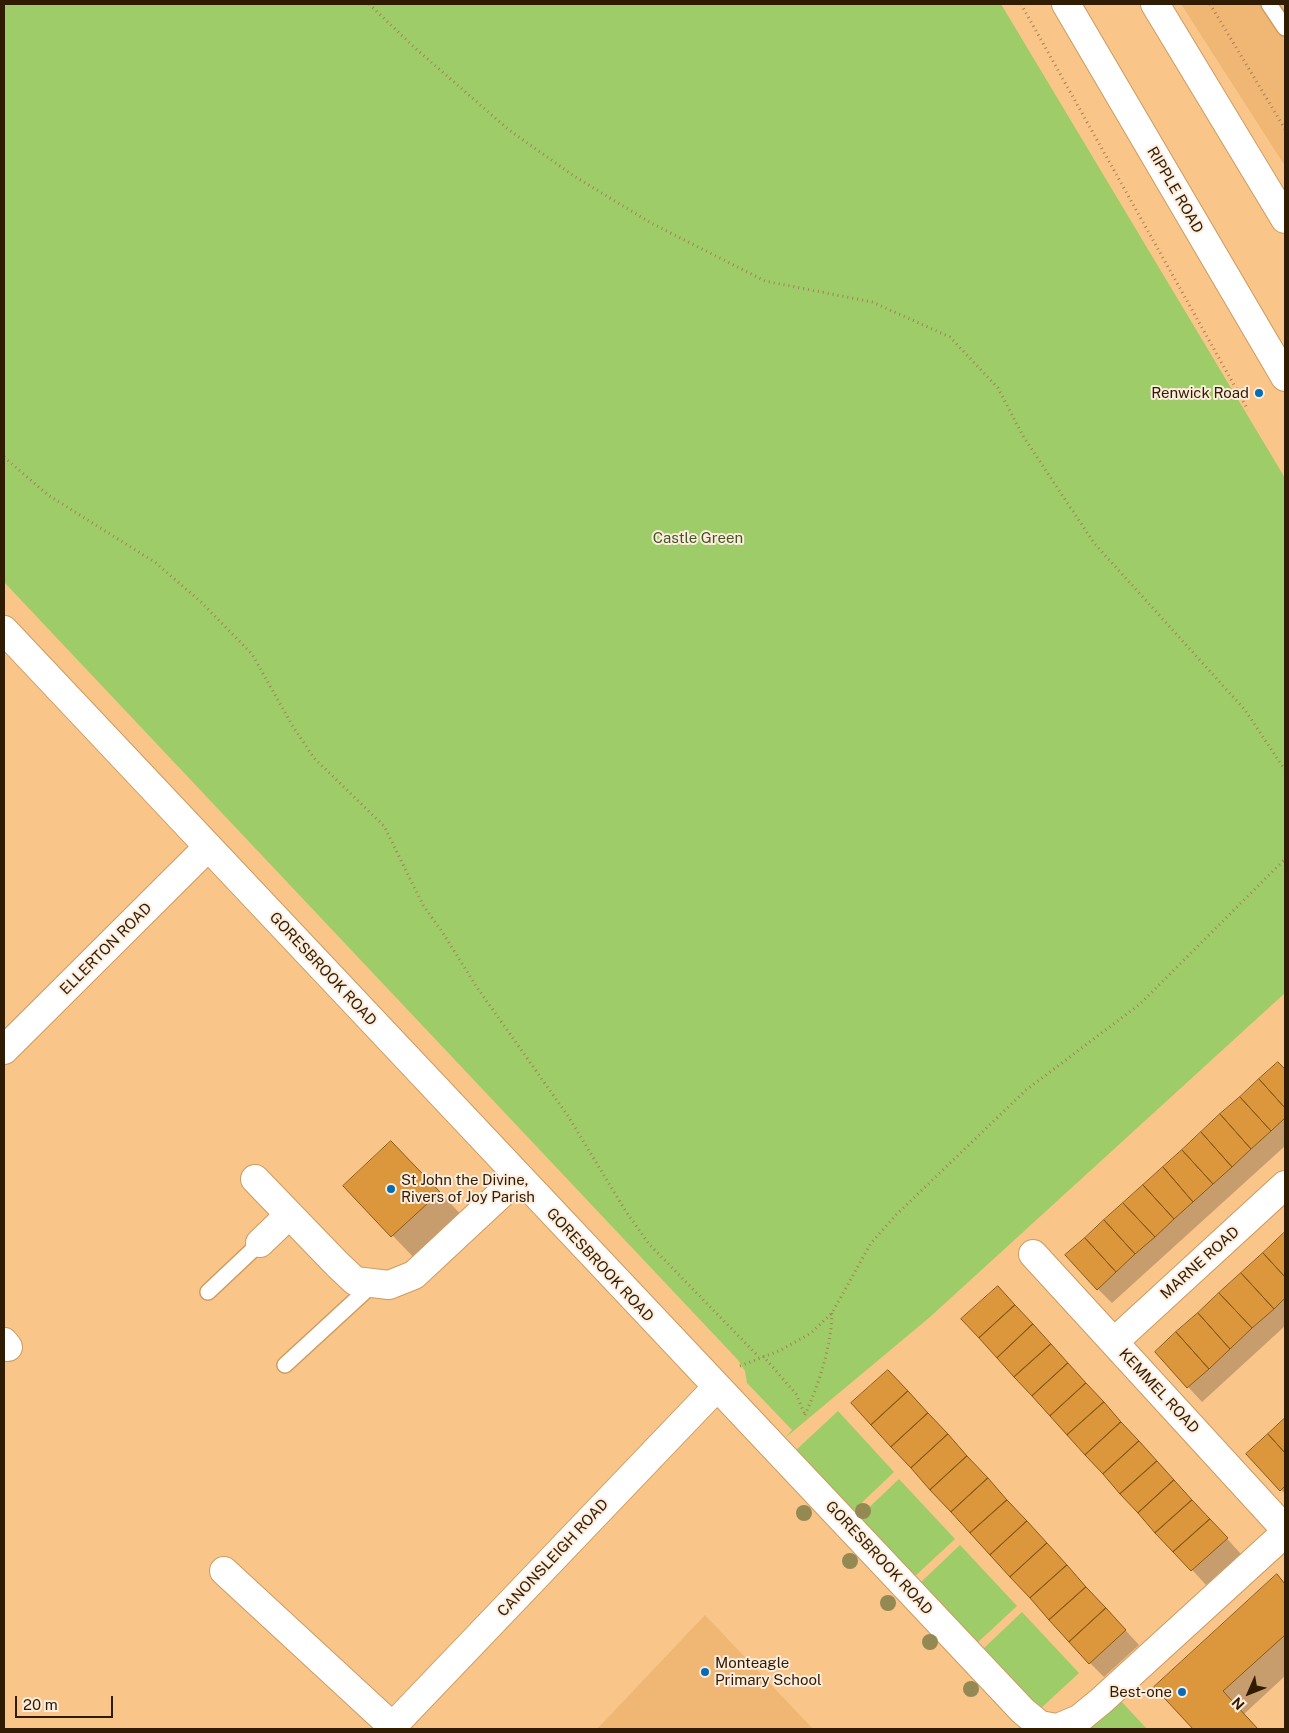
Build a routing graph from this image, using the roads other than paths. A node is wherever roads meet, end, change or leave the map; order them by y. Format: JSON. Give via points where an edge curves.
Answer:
{"nodes":[{"id":1,"x":1066,"y":4,"type":"edge"},
{"id":2,"x":1155,"y":4,"type":"edge"},
{"id":3,"x":1269,"y":4,"type":"edge"},
{"id":4,"x":1285,"y":28,"type":"edge"},
{"id":5,"x":1285,"y":219,"type":"edge"},
{"id":6,"x":1285,"y":376,"type":"edge"},
{"id":7,"x":4,"y":630,"type":"edge"},
{"id":8,"x":208,"y":847,"type":"junction"},
{"id":9,"x":4,"y":1050,"type":"edge"},
{"id":10,"x":518,"y":1178,"type":"junction"},
{"id":11,"x":254,"y":1179,"type":"dead end"},
{"id":12,"x":1285,"y":1185,"type":"edge"},
{"id":13,"x":289,"y":1216,"type":"junction"},
{"id":14,"x":260,"y":1243,"type":"joint"},
{"id":15,"x":1033,"y":1254,"type":"dead end"},
{"id":16,"x":372,"y":1284,"type":"junction"},
{"id":17,"x":208,"y":1292,"type":"dead end"},
{"id":18,"x":1114,"y":1342,"type":"junction"},
{"id":19,"x":285,"y":1365,"type":"dead end"},
{"id":20,"x":714,"y":1386,"type":"junction"},
{"id":21,"x":1285,"y":1531,"type":"edge"},
{"id":22,"x":224,"y":1571,"type":"dead end"},
{"id":23,"x":392,"y":1728,"type":"edge"},
{"id":24,"x":1061,"y":1728,"type":"edge"}],
"edges":[{"from":1,"to":6,"type":"main road","name":"RIPPLE ROAD"},
{"from":2,"to":5,"type":"main road"},
{"from":3,"to":4,"type":"lane"},
{"from":7,"to":8,"type":"main road","name":"GORESBROOK ROAD"},
{"from":8,"to":9,"type":"main road","name":"ELLERTON ROAD"},
{"from":8,"to":10,"type":"main road","name":"GORESBROOK ROAD"},
{"from":10,"to":16,"type":"main road","via":[[414,1274],[389,1285]]},
{"from":10,"to":20,"type":"main road","name":"GORESBROOK ROAD"},
{"from":11,"to":13,"type":"main road"},
{"from":12,"to":18,"type":"main road","name":"MARNE ROAD"},
{"from":13,"to":14,"type":"main road"},
{"from":13,"to":16,"type":"main road","via":[[355,1281]]},
{"from":14,"to":17,"type":"lane"},
{"from":15,"to":18,"type":"main road","name":"KEMMEL ROAD"},
{"from":16,"to":19,"type":"lane"},
{"from":18,"to":21,"type":"main road","name":"KEMMEL ROAD"},
{"from":20,"to":23,"type":"main road","name":"CANONSLEIGH ROAD"},
{"from":20,"to":24,"type":"main road","name":"GORESBROOK ROAD","via":[[1023,1711],[1040,1725]]},
{"from":21,"to":24,"type":"main road","via":[[1102,1701]]},
{"from":22,"to":23,"type":"main road"}]}
